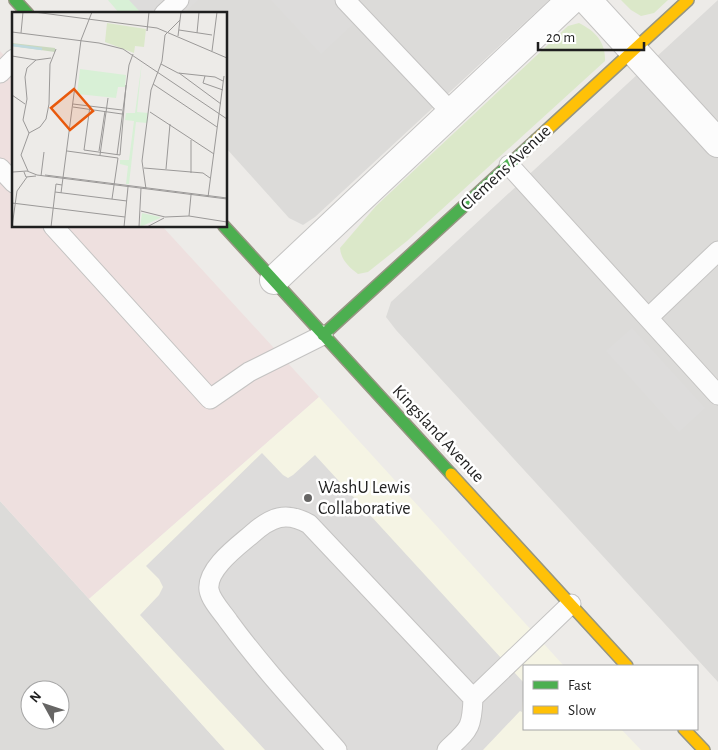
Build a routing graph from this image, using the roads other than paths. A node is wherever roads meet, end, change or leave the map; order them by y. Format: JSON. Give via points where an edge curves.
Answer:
{"nodes":[{"id":1,"x":15,"y":0,"type":"edge"},
{"id":2,"x":179,"y":0,"type":"edge"},
{"id":3,"x":345,"y":0,"type":"edge"},
{"id":4,"x":571,"y":0,"type":"edge"},
{"id":5,"x":587,"y":0,"type":"edge"},
{"id":6,"x":688,"y":0,"type":"edge"},
{"id":7,"x":26,"y":12,"type":"edge"},
{"id":8,"x":166,"y":12,"type":"edge"},
{"id":9,"x":633,"y":50,"type":"junction"},
{"id":10,"x":12,"y":61,"type":"edge"},
{"id":11,"x":0,"y":73,"type":"edge"},
{"id":12,"x":452,"y":113,"type":"junction"},
{"id":13,"x":718,"y":143,"type":"edge"},
{"id":14,"x":509,"y":165,"type":"junction"},
{"id":15,"x":0,"y":168,"type":"edge"},
{"id":16,"x":12,"y":181,"type":"edge"},
{"id":17,"x":55,"y":228,"type":"edge"},
{"id":18,"x":226,"y":228,"type":"edge"},
{"id":19,"x":718,"y":251,"type":"edge"},
{"id":20,"x":274,"y":280,"type":"junction"},
{"id":21,"x":648,"y":318,"type":"junction"},
{"id":22,"x":323,"y":335,"type":"junction"},
{"id":23,"x":718,"y":395,"type":"edge"},
{"id":24,"x":571,"y":604,"type":"junction"},
{"id":25,"x":626,"y":665,"type":"edge"},
{"id":26,"x":474,"y":698,"type":"junction"},
{"id":27,"x":685,"y":730,"type":"edge"},
{"id":28,"x":337,"y":750,"type":"edge"},
{"id":29,"x":447,"y":750,"type":"edge"},
{"id":30,"x":704,"y":750,"type":"edge"}],
"edges":[{"from":1,"to":7,"type":"street"},
{"from":2,"to":8,"type":"lane"},
{"from":3,"to":12,"type":"lane"},
{"from":4,"to":12,"type":"street"},
{"from":5,"to":9,"type":"street"},
{"from":6,"to":9,"type":"street","name":"Clemens Avenue"},
{"from":9,"to":13,"type":"street"},
{"from":9,"to":14,"type":"street","name":"Clemens Avenue"},
{"from":10,"to":11,"type":"lane"},
{"from":12,"to":20,"type":"street"},
{"from":14,"to":21,"type":"lane"},
{"from":14,"to":22,"type":"street","name":"Clemens Avenue"},
{"from":15,"to":16,"type":"lane"},
{"from":17,"to":22,"type":"lane","via":[[210,399],[249,372]]},
{"from":18,"to":20,"type":"street","name":"Kingsland Avenue"},
{"from":19,"to":21,"type":"lane"},
{"from":20,"to":22,"type":"street","name":"Kingsland Avenue"},
{"from":21,"to":23,"type":"lane"},
{"from":22,"to":24,"type":"street","name":"Kingsland Avenue"},
{"from":24,"to":25,"type":"street","name":"Kingsland Avenue"},
{"from":24,"to":26,"type":"lane"},
{"from":26,"to":28,"type":"lane","via":[[310,524],[290,516],[276,518],[260,527],[219,564],[209,589],[239,634]]},
{"from":26,"to":29,"type":"lane","via":[[469,727]]},
{"from":27,"to":30,"type":"street"}]}
